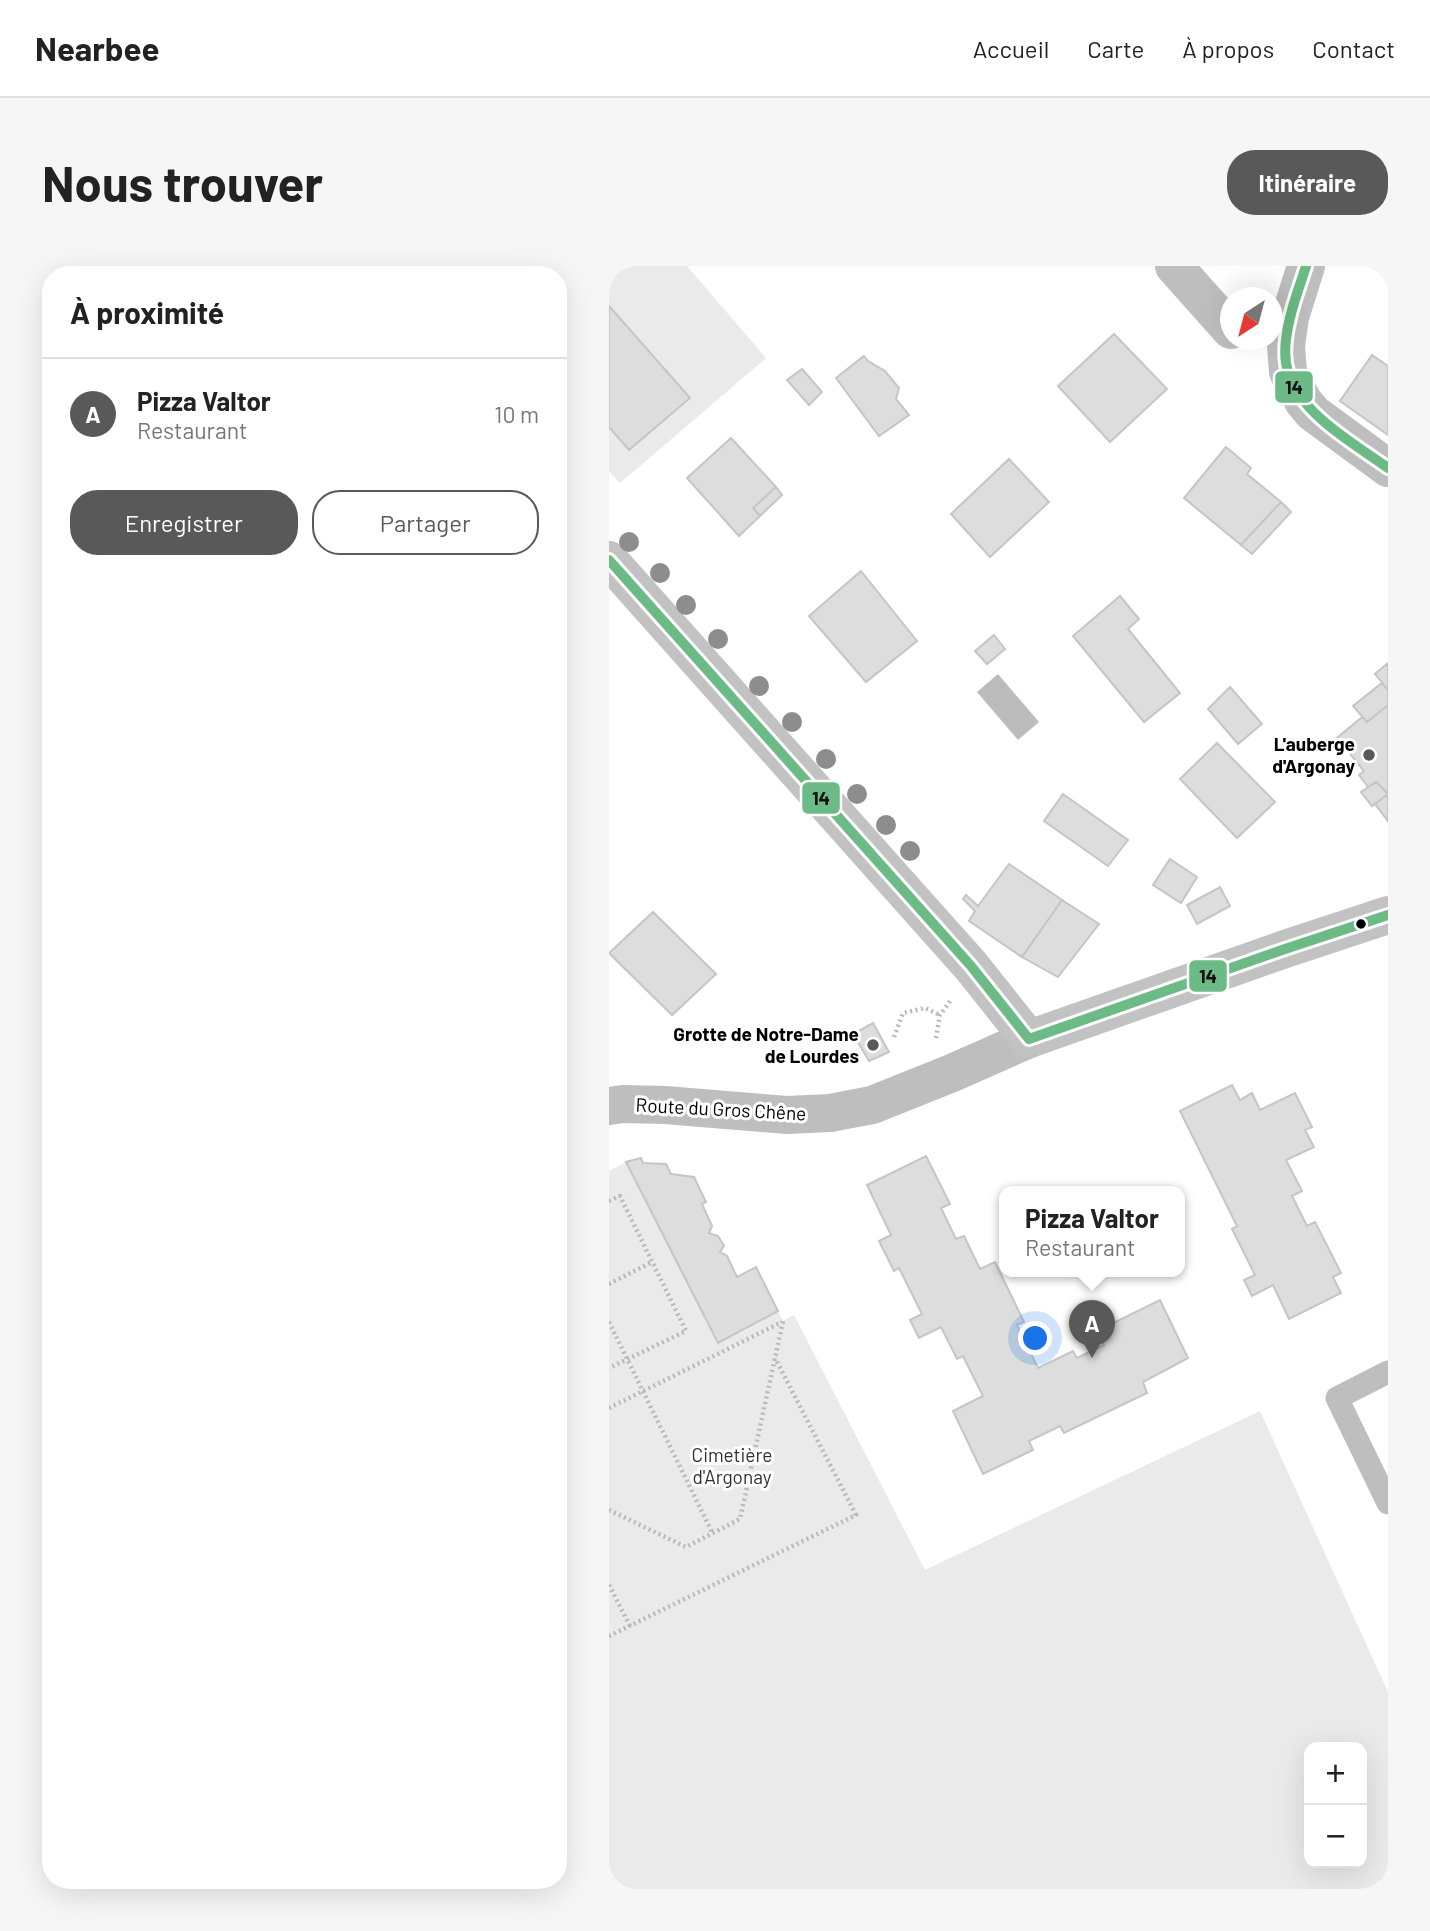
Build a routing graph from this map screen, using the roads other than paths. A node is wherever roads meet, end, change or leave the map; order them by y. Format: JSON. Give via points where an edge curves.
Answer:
{"nodes":[{"id":1,"x":1174,"y":266,"type":"edge"},
{"id":2,"x":1306,"y":266,"type":"edge"},
{"id":3,"x":1220,"y":319,"type":"edge"},
{"id":4,"x":1283,"y":326,"type":"edge"},
{"id":5,"x":1274,"y":350,"type":"edge"},
{"id":6,"x":1388,"y":467,"type":"edge"},
{"id":7,"x":609,"y":560,"type":"edge"},
{"id":8,"x":1388,"y":915,"type":"edge"},
{"id":9,"x":1029,"y":1039,"type":"junction"},
{"id":10,"x":609,"y":1106,"type":"edge"},
{"id":11,"x":1388,"y":1372,"type":"edge"},
{"id":12,"x":1388,"y":1503,"type":"edge"}],
"edges":[{"from":1,"to":3,"type":"street"},
{"from":2,"to":4,"type":"street"},
{"from":5,"to":6,"type":"street","via":[[1313,413]]},
{"from":7,"to":9,"type":"street","via":[[977,972]]},
{"from":8,"to":9,"type":"street"},
{"from":9,"to":10,"type":"street","name":"Route du Gros Chêne","via":[[872,1105],[830,1113]]},
{"from":11,"to":12,"type":"lane","via":[[1337,1398]]}]}
